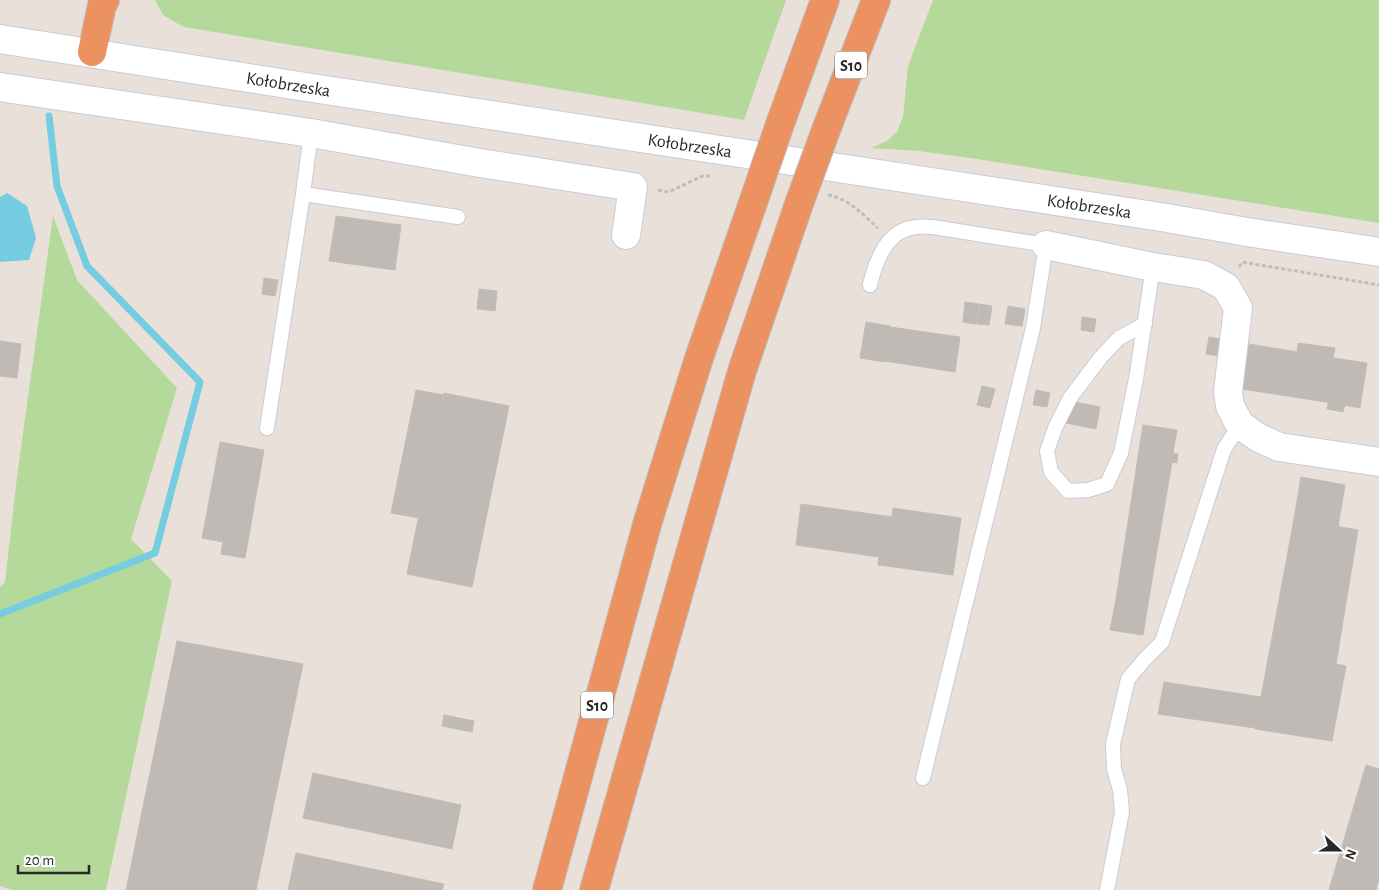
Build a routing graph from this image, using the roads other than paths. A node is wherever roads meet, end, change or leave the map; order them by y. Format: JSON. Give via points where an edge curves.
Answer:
{"nodes":[{"id":1,"x":105,"y":0,"type":"edge"},
{"id":2,"x":825,"y":0,"type":"edge"},
{"id":3,"x":876,"y":0,"type":"edge"},
{"id":4,"x":0,"y":39,"type":"edge"},
{"id":5,"x":92,"y":52,"type":"junction"},
{"id":6,"x":0,"y":87,"type":"edge"},
{"id":7,"x":310,"y":133,"type":"junction"},
{"id":8,"x":303,"y":194,"type":"junction"},
{"id":9,"x":458,"y":217,"type":"dead end"},
{"id":10,"x":626,"y":235,"type":"dead end"},
{"id":11,"x":1046,"y":245,"type":"junction"},
{"id":12,"x":1379,"y":252,"type":"edge"},
{"id":13,"x":1153,"y":267,"type":"junction"},
{"id":14,"x":870,"y":285,"type":"dead end"},
{"id":15,"x":1145,"y":324,"type":"junction"},
{"id":16,"x":1240,"y":425,"type":"junction"},
{"id":17,"x":267,"y":428,"type":"dead end"},
{"id":18,"x":1379,"y":462,"type":"edge"},
{"id":19,"x":923,"y":778,"type":"dead end"},
{"id":20,"x":547,"y":890,"type":"edge"},
{"id":21,"x":594,"y":890,"type":"edge"},
{"id":22,"x":1107,"y":890,"type":"edge"}],
"edges":[{"from":1,"to":5,"type":"highway"},
{"from":2,"to":20,"type":"highway","number":"S10","bridge":true,"via":[[699,358],[648,521]]},
{"from":3,"to":21,"type":"highway","number":"S10","bridge":true,"via":[[800,201],[742,371]]},
{"from":4,"to":5,"type":"main road","name":"Kołobrzeska"},
{"from":5,"to":12,"type":"main road","name":"Kołobrzeska"},
{"from":6,"to":7,"type":"main road"},
{"from":7,"to":8,"type":"lane"},
{"from":7,"to":10,"type":"main road","via":[[633,187]]},
{"from":8,"to":9,"type":"lane"},
{"from":8,"to":17,"type":"lane"},
{"from":11,"to":13,"type":"main road"},
{"from":11,"to":14,"type":"lane","via":[[916,227],[891,238],[882,250]]},
{"from":11,"to":19,"type":"lane","via":[[1033,328]]},
{"from":13,"to":15,"type":"lane"},
{"from":13,"to":16,"type":"main road","via":[[1204,275],[1226,287],[1238,308],[1228,391],[1230,406]]},
{"from":15,"to":15,"type":"lane","via":[[1121,453],[1111,476],[1107,484],[1088,490],[1068,491],[1051,472],[1047,451],[1055,428],[1070,398],[1101,357],[1119,338]]},
{"from":16,"to":18,"type":"main road","via":[[1279,447]]},
{"from":16,"to":22,"type":"lane","via":[[1224,449],[1162,642],[1128,678],[1113,744],[1122,812]]}]}
